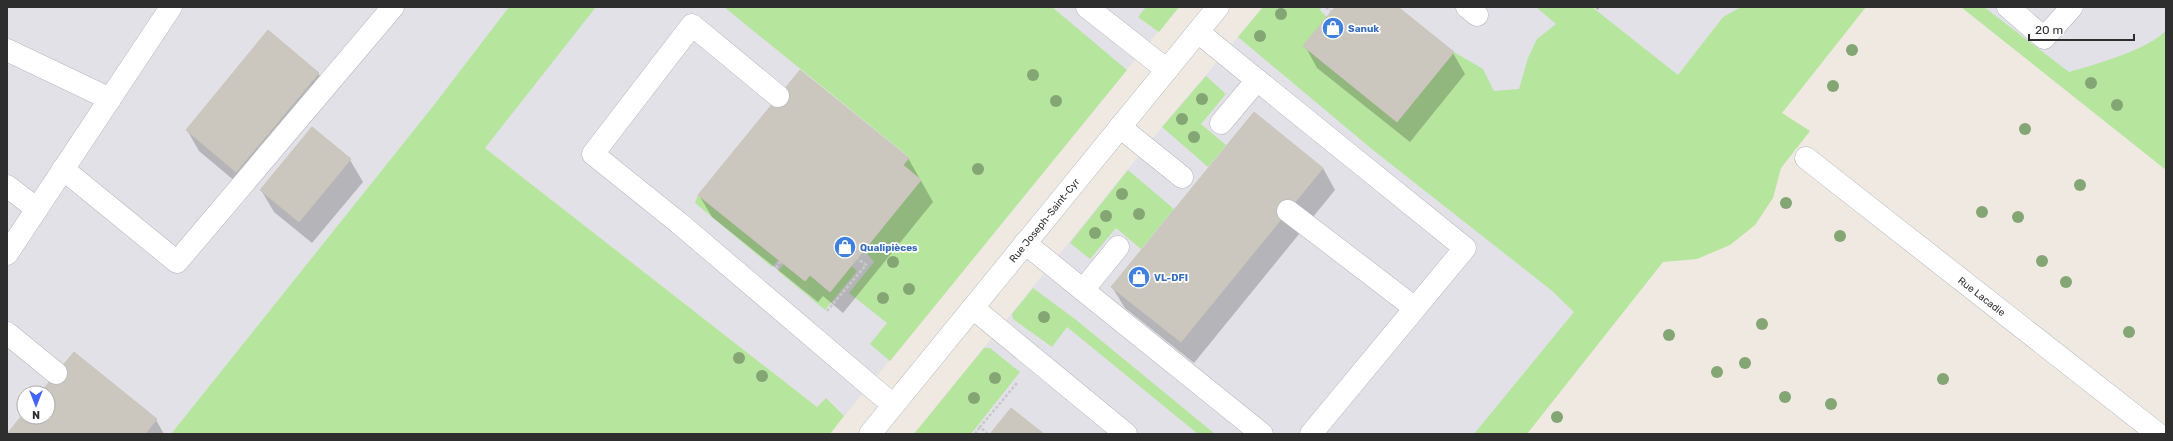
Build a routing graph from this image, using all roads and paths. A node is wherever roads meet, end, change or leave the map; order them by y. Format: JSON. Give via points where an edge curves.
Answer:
{"nodes":[{"id":1,"x":170,"y":7,"type":"edge"},
{"id":2,"x":393,"y":7,"type":"edge"},
{"id":3,"x":1218,"y":7,"type":"edge"},
{"id":4,"x":1328,"y":7,"type":"edge"},
{"id":5,"x":2008,"y":7,"type":"edge"},
{"id":6,"x":2072,"y":7,"type":"edge"},
{"id":7,"x":1101,"y":11,"type":"edge"},
{"id":8,"x":1331,"y":11,"type":"dead end"},
{"id":9,"x":1198,"y":32,"type":"junction"},
{"id":10,"x":7,"y":50,"type":"edge"},
{"id":11,"x":1167,"y":70,"type":"junction"},
{"id":12,"x":1256,"y":80,"type":"junction"},
{"id":13,"x":778,"y":96,"type":"dead end"},
{"id":14,"x":110,"y":99,"type":"junction"},
{"id":15,"x":1221,"y":123,"type":"dead end"},
{"id":16,"x":1120,"y":127,"type":"junction"},
{"id":17,"x":1806,"y":158,"type":"dead end"},
{"id":18,"x":63,"y":169,"type":"junction"},
{"id":19,"x":1182,"y":178,"type":"dead end"},
{"id":20,"x":7,"y":186,"type":"edge"},
{"id":21,"x":37,"y":209,"type":"junction"},
{"id":22,"x":1288,"y":211,"type":"dead end"},
{"id":23,"x":1025,"y":243,"type":"junction"},
{"id":24,"x":1118,"y":248,"type":"dead end"},
{"id":25,"x":7,"y":254,"type":"edge"},
{"id":26,"x":857,"y":258,"type":"dead end"},
{"id":27,"x":1083,"y":290,"type":"junction"},
{"id":28,"x":973,"y":308,"type":"junction"},
{"id":29,"x":1415,"y":308,"type":"junction"},
{"id":30,"x":827,"y":312,"type":"dead end"},
{"id":31,"x":7,"y":333,"type":"edge"},
{"id":32,"x":56,"y":373,"type":"dead end"},
{"id":33,"x":1019,"y":380,"type":"dead end"},
{"id":34,"x":893,"y":406,"type":"junction"},
{"id":35,"x":980,"y":427,"type":"junction"},
{"id":36,"x":870,"y":434,"type":"edge"},
{"id":37,"x":975,"y":434,"type":"edge"},
{"id":38,"x":988,"y":434,"type":"edge"},
{"id":39,"x":1126,"y":434,"type":"edge"},
{"id":40,"x":1262,"y":434,"type":"edge"},
{"id":41,"x":1311,"y":434,"type":"edge"},
{"id":42,"x":2158,"y":434,"type":"edge"}],
"edges":[{"from":1,"to":14,"type":"street"},
{"from":2,"to":18,"type":"street","via":[[177,262]]},
{"from":3,"to":9,"type":"street","name":"Rue Joseph-Saint-Cyr"},
{"from":4,"to":8,"type":"path"},
{"from":5,"to":6,"type":"street","via":[[2044,38]]},
{"from":7,"to":11,"type":"street"},
{"from":9,"to":11,"type":"street","name":"Rue Joseph-Saint-Cyr"},
{"from":9,"to":12,"type":"street"},
{"from":10,"to":14,"type":"street"},
{"from":11,"to":16,"type":"street","name":"Rue Joseph-Saint-Cyr"},
{"from":12,"to":15,"type":"street"},
{"from":12,"to":29,"type":"street","via":[[1465,248]]},
{"from":13,"to":34,"type":"street","via":[[692,25],[593,154],[679,223]]},
{"from":14,"to":18,"type":"street"},
{"from":16,"to":19,"type":"street"},
{"from":16,"to":23,"type":"street","name":"Rue Joseph-Saint-Cyr"},
{"from":17,"to":42,"type":"street","name":"Rue Lacadie"},
{"from":18,"to":21,"type":"street"},
{"from":20,"to":21,"type":"street"},
{"from":21,"to":25,"type":"street"},
{"from":22,"to":29,"type":"street"},
{"from":23,"to":27,"type":"street"},
{"from":23,"to":28,"type":"street","name":"Rue Joseph-Saint-Cyr"},
{"from":24,"to":27,"type":"street"},
{"from":26,"to":30,"type":"path","via":[[866,265]]},
{"from":27,"to":40,"type":"street"},
{"from":28,"to":34,"type":"street","name":"Rue Joseph-Saint-Cyr"},
{"from":28,"to":39,"type":"street"},
{"from":29,"to":41,"type":"street"},
{"from":31,"to":32,"type":"street"},
{"from":33,"to":35,"type":"path"},
{"from":34,"to":36,"type":"street","name":"Rue Joseph-Saint-Cyr"},
{"from":35,"to":37,"type":"path"},
{"from":35,"to":38,"type":"path"}]}
